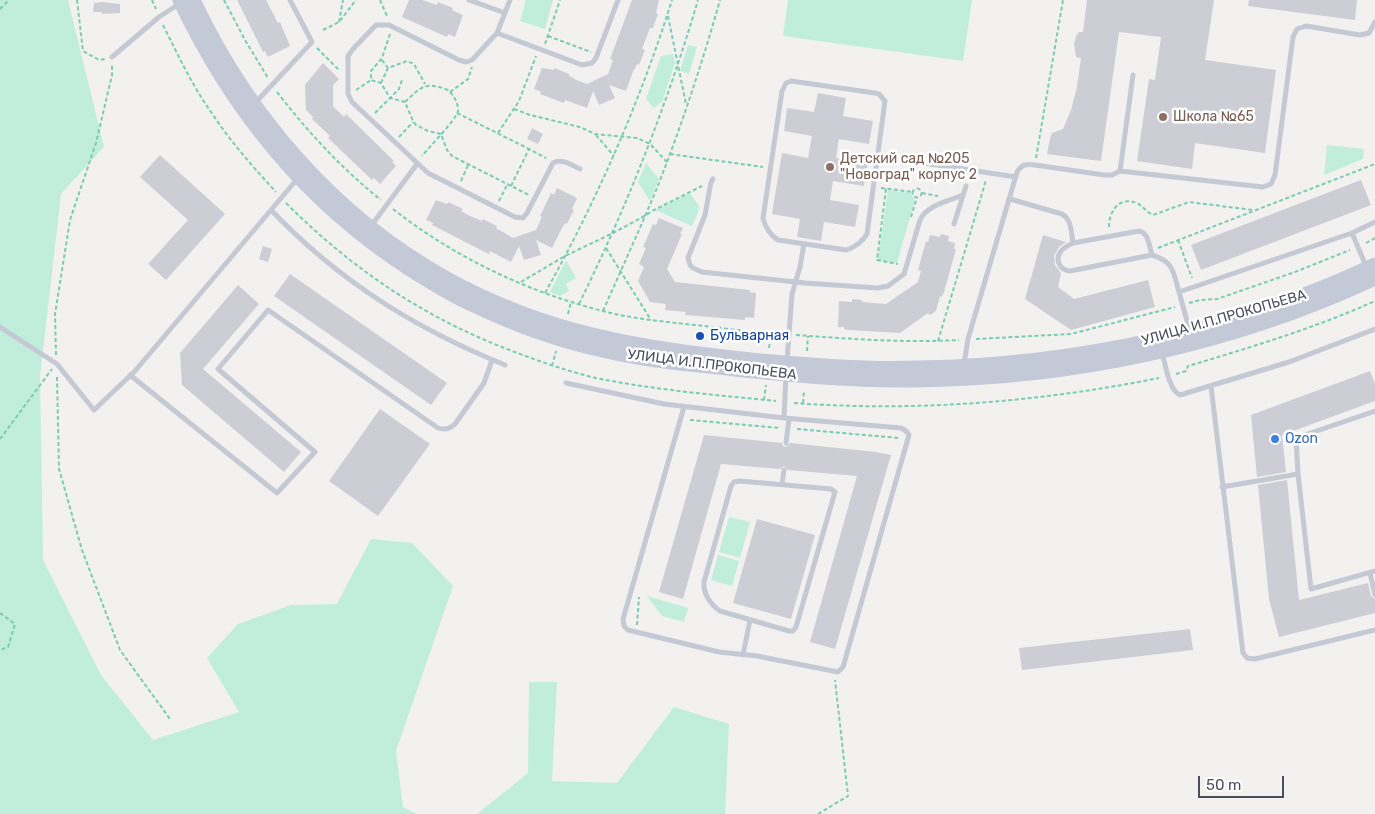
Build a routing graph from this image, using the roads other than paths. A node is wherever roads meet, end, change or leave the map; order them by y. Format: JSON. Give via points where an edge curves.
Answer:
{"nodes":[{"id":1,"x":290,"y":0,"type":"edge"},
{"id":2,"x":469,"y":0,"type":"edge"},
{"id":3,"x":510,"y":0,"type":"edge"},
{"id":4,"x":618,"y":0,"type":"edge"},
{"id":5,"x":185,"y":1,"type":"edge"},
{"id":6,"x":505,"y":13,"type":"junction"},
{"id":7,"x":1375,"y":22,"type":"edge"},
{"id":8,"x":497,"y":33,"type":"junction"},
{"id":9,"x":112,"y":57,"type":"road end"},
{"id":10,"x":1133,"y":75,"type":"dead end"},
{"id":11,"x":250,"y":109,"type":"junction"},
{"id":12,"x":878,"y":156,"type":"junction"},
{"id":13,"x":416,"y":164,"type":"junction"},
{"id":14,"x":580,"y":169,"type":"dead end"},
{"id":15,"x":1120,"y":171,"type":"junction"},
{"id":16,"x":1016,"y":177,"type":"junction"},
{"id":17,"x":298,"y":178,"type":"junction"},
{"id":18,"x":712,"y":180,"type":"road end"},
{"id":19,"x":966,"y":186,"type":"dead end"},
{"id":20,"x":963,"y":194,"type":"junction"},
{"id":21,"x":1010,"y":199,"type":"junction"},
{"id":22,"x":271,"y":210,"type":"junction"},
{"id":23,"x":1375,"y":222,"type":"edge"},
{"id":24,"x":954,"y":224,"type":"dead end"},
{"id":25,"x":367,"y":232,"type":"junction"},
{"id":26,"x":1352,"y":232,"type":"junction"},
{"id":27,"x":1073,"y":243,"type":"junction"},
{"id":28,"x":804,"y":244,"type":"junction"},
{"id":29,"x":1151,"y":253,"type":"junction"},
{"id":30,"x":1373,"y":272,"type":"edge"},
{"id":31,"x":796,"y":282,"type":"junction"},
{"id":32,"x":1179,"y":292,"type":"junction"},
{"id":33,"x":0,"y":327,"type":"edge"},
{"id":34,"x":1375,"y":329,"type":"edge"},
{"id":35,"x":1191,"y":337,"type":"junction"},
{"id":36,"x":1160,"y":345,"type":"junction"},
{"id":37,"x":492,"y":360,"type":"junction"},
{"id":38,"x":505,"y":365,"type":"dead end"},
{"id":39,"x":786,"y":369,"type":"junction"},
{"id":40,"x":963,"y":373,"type":"junction"},
{"id":41,"x":130,"y":375,"type":"junction"},
{"id":42,"x":566,"y":383,"type":"dead end"},
{"id":43,"x":1211,"y":386,"type":"junction"},
{"id":44,"x":684,"y":407,"type":"junction"},
{"id":45,"x":1375,"y":411,"type":"edge"},
{"id":46,"x":786,"y":418,"type":"junction"},
{"id":47,"x":786,"y":443,"type":"dead end"},
{"id":48,"x":784,"y":470,"type":"dead end"},
{"id":49,"x":1298,"y":474,"type":"junction"},
{"id":50,"x":782,"y":484,"type":"junction"},
{"id":51,"x":1222,"y":487,"type":"junction"},
{"id":52,"x":1372,"y":572,"type":"edge"},
{"id":53,"x":1375,"y":595,"type":"edge"},
{"id":54,"x":750,"y":620,"type":"junction"},
{"id":55,"x":1375,"y":630,"type":"edge"},
{"id":56,"x":744,"y":655,"type":"junction"}],
"edges":[{"from":1,"to":11,"type":"lane","via":[[311,43]]},
{"from":2,"to":6,"type":"lane"},
{"from":3,"to":6,"type":"lane"},
{"from":4,"to":8,"type":"lane","via":[[592,64],[582,65]]},
{"from":5,"to":9,"type":"lane","via":[[159,17]]},
{"from":5,"to":11,"type":"street","name":"УЛИЦА И.П.ПРОКОПЬЕВА","via":[[208,32]]},
{"from":6,"to":8,"type":"lane"},
{"from":7,"to":15,"type":"lane","via":[[1368,33],[1360,35],[1306,26],[1297,29],[1293,37],[1275,175],[1271,184],[1263,187]]},
{"from":8,"to":13,"type":"lane","via":[[472,60],[466,62],[385,24],[376,25],[353,49],[347,60],[349,96]]},
{"from":10,"to":15,"type":"lane"},
{"from":11,"to":17,"type":"street","name":"УЛИЦА И.П.ПРОКОПЬЕВА","via":[[273,150]]},
{"from":11,"to":25,"type":"street","name":"УЛИЦА И.П.ПРОКОПЬЕВА"},
{"from":12,"to":16,"type":"lane"},
{"from":12,"to":28,"type":"lane","via":[[865,238],[846,250]]},
{"from":12,"to":28,"type":"lane","via":[[885,105],[883,97],[875,93],[791,81],[786,83],[782,91],[764,223],[772,237]]},
{"from":13,"to":14,"type":"lane","via":[[456,189],[523,218],[555,162],[563,161]]},
{"from":13,"to":25,"type":"lane"},
{"from":15,"to":16,"type":"lane","via":[[1104,175],[1026,164],[1021,166]]},
{"from":16,"to":21,"type":"lane"},
{"from":17,"to":22,"type":"lane"},
{"from":17,"to":25,"type":"street","name":"УЛИЦА И.П.ПРОКОПЬЕВА","via":[[344,220]]},
{"from":18,"to":31,"type":"lane","via":[[705,215],[689,253],[688,260],[693,268],[702,272]]},
{"from":19,"to":20,"type":"lane"},
{"from":20,"to":24,"type":"lane"},
{"from":20,"to":31,"type":"lane","via":[[924,214],[919,221],[905,272],[888,286]]},
{"from":21,"to":27,"type":"lane","via":[[1067,217]]},
{"from":21,"to":40,"type":"lane","via":[[968,339]]},
{"from":22,"to":37,"type":"lane","via":[[328,264],[375,299],[425,329]]},
{"from":22,"to":41,"type":"lane"},
{"from":23,"to":26,"type":"lane"},
{"from":25,"to":39,"type":"street","name":"УЛИЦА И.П.ПРОКОПЬЕВА","via":[[447,279],[563,328],[622,343]]},
{"from":26,"to":30,"type":"lane"},
{"from":26,"to":32,"type":"lane"},
{"from":27,"to":29,"type":"lane","via":[[1139,231],[1146,235]]},
{"from":27,"to":29,"type":"lane","via":[[1059,254],[1058,263],[1064,270]]},
{"from":28,"to":31,"type":"lane"},
{"from":29,"to":32,"type":"lane","via":[[1171,266]]},
{"from":30,"to":35,"type":"street","name":"УЛИЦА И.П.ПРОКОПЬЕВА"},
{"from":31,"to":39,"type":"lane","via":[[792,294]]},
{"from":32,"to":35,"type":"lane"},
{"from":33,"to":41,"type":"lane","via":[[57,364],[94,410]]},
{"from":34,"to":43,"type":"lane","via":[[1290,362]]},
{"from":35,"to":36,"type":"street","name":"УЛИЦА И.П.ПРОКОПЬЕВА"},
{"from":36,"to":40,"type":"street","name":"УЛИЦА И.П.ПРОКОПЬЕВА","via":[[1042,359]]},
{"from":36,"to":43,"type":"lane","via":[[1176,394]]},
{"from":37,"to":38,"type":"lane"},
{"from":37,"to":41,"type":"lane","via":[[484,383],[455,424],[441,429],[268,310],[218,369],[315,452],[277,493]]},
{"from":39,"to":40,"type":"street","name":"УЛИЦА И.П.ПРОКОПЬЕВА","via":[[915,368]]},
{"from":39,"to":46,"type":"lane"},
{"from":42,"to":44,"type":"lane"},
{"from":43,"to":51,"type":"lane"},
{"from":44,"to":46,"type":"lane"},
{"from":44,"to":56,"type":"lane","via":[[623,619],[625,628],[719,652]]},
{"from":45,"to":49,"type":"lane","via":[[1296,438]]},
{"from":46,"to":47,"type":"lane"},
{"from":46,"to":56,"type":"lane","via":[[901,428],[908,432],[909,439],[843,668],[835,672]]},
{"from":48,"to":50,"type":"lane"},
{"from":49,"to":51,"type":"lane"},
{"from":49,"to":52,"type":"lane","via":[[1311,589]]},
{"from":50,"to":54,"type":"lane","via":[[733,483],[704,582],[705,593],[718,610]]},
{"from":50,"to":54,"type":"lane","via":[[833,489],[835,494],[795,629],[788,631]]},
{"from":51,"to":55,"type":"lane","via":[[1244,656],[1255,659]]},
{"from":52,"to":53,"type":"lane"},
{"from":54,"to":56,"type":"lane"}]}
